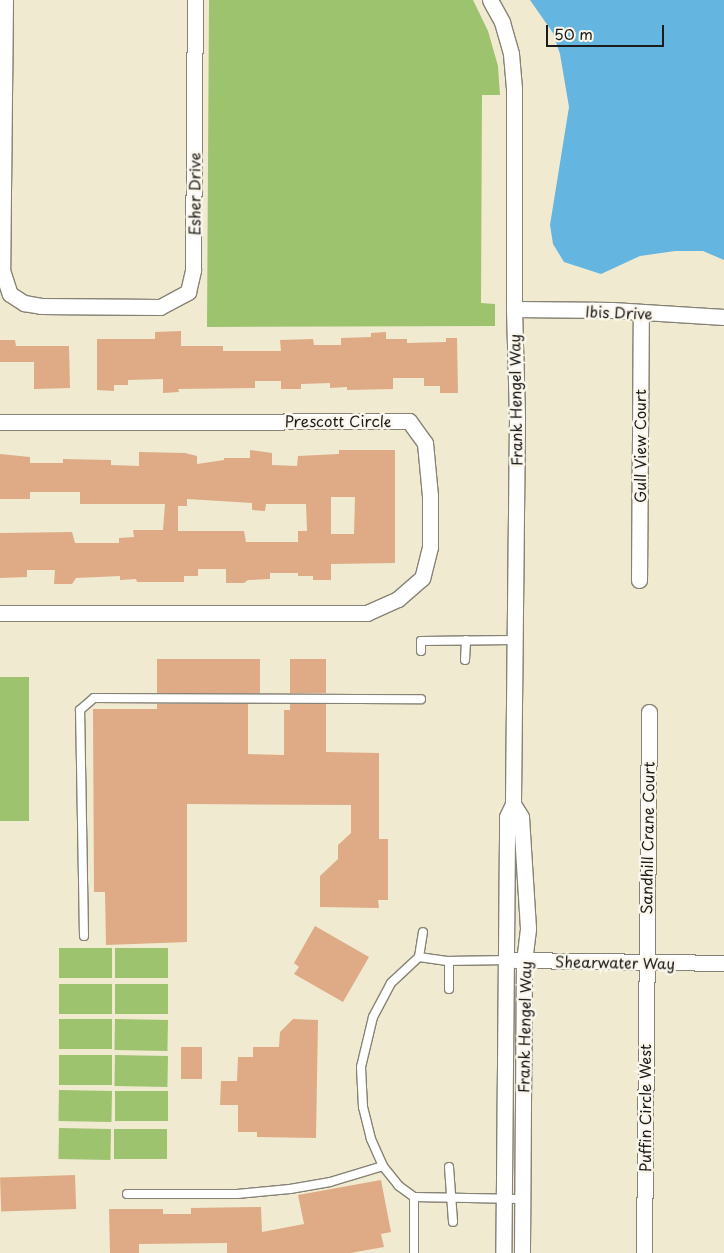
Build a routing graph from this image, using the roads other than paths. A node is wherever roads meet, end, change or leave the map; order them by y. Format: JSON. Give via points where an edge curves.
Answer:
{"nodes":[{"id":1,"x":5,"y":0,"type":"edge"},
{"id":2,"x":195,"y":0,"type":"edge"},
{"id":3,"x":490,"y":0,"type":"edge"},
{"id":4,"x":514,"y":310,"type":"junction"},
{"id":5,"x":642,"y":313,"type":"junction"},
{"id":6,"x":724,"y":316,"type":"edge"},
{"id":7,"x":0,"y":422,"type":"edge"},
{"id":8,"x":639,"y":580,"type":"dead end"},
{"id":9,"x":0,"y":613,"type":"edge"},
{"id":10,"x":466,"y":640,"type":"junction"},
{"id":11,"x":514,"y":640,"type":"junction"},
{"id":12,"x":421,"y":651,"type":"dead end"},
{"id":13,"x":466,"y":660,"type":"dead end"},
{"id":14,"x":420,"y":699,"type":"dead end"},
{"id":15,"x":649,"y":712,"type":"dead end"},
{"id":16,"x":513,"y":804,"type":"junction"},
{"id":17,"x":423,"y":932,"type":"dead end"},
{"id":18,"x":84,"y":936,"type":"dead end"},
{"id":19,"x":419,"y":957,"type":"junction"},
{"id":20,"x":506,"y":960,"type":"junction"},
{"id":21,"x":524,"y":960,"type":"junction"},
{"id":22,"x":449,"y":962,"type":"junction"},
{"id":23,"x":646,"y":963,"type":"junction"},
{"id":24,"x":724,"y":963,"type":"edge"},
{"id":25,"x":449,"y":989,"type":"dead end"},
{"id":26,"x":383,"y":1166,"type":"junction"},
{"id":27,"x":449,"y":1167,"type":"dead end"},
{"id":28,"x":126,"y":1194,"type":"dead end"},
{"id":29,"x":414,"y":1197,"type":"junction"},
{"id":30,"x":451,"y":1197,"type":"junction"},
{"id":31,"x":504,"y":1199,"type":"junction"},
{"id":32,"x":522,"y":1199,"type":"junction"},
{"id":33,"x":453,"y":1222,"type":"dead end"},
{"id":34,"x":414,"y":1253,"type":"edge"},
{"id":35,"x":503,"y":1253,"type":"edge"},
{"id":36,"x":522,"y":1253,"type":"edge"},
{"id":37,"x":644,"y":1253,"type":"edge"}],
"edges":[{"from":1,"to":2,"type":"street","name":"Esher Drive","via":[[2,270],[10,294],[24,303],[96,307],[160,307],[188,292],[193,270]]},
{"from":3,"to":4,"type":"street","name":"Frank Hengel Way","via":[[502,22],[511,54],[514,89]]},
{"from":4,"to":5,"type":"street","name":"Ibis Drive"},
{"from":4,"to":11,"type":"street","name":"Frank Hengel Way","via":[[517,418]]},
{"from":5,"to":6,"type":"street","name":"Ibis Drive"},
{"from":5,"to":8,"type":"street","name":"Gull View Court"},
{"from":7,"to":9,"type":"street","name":"Prescott Circle","via":[[409,421],[426,444],[430,496],[430,547],[422,578],[398,599],[367,613]]},
{"from":10,"to":11,"type":"lane"},
{"from":10,"to":12,"type":"lane","via":[[420,641]]},
{"from":10,"to":13,"type":"lane"},
{"from":11,"to":16,"type":"street","name":"Frank Hengel Way"},
{"from":14,"to":18,"type":"lane","via":[[94,698],[80,710]]},
{"from":15,"to":23,"type":"street","name":"Sandhill Crane Court"},
{"from":16,"to":20,"type":"street","name":"Frank Hengel Way","via":[[507,817]]},
{"from":16,"to":21,"type":"street","name":"Frank Hengel Way","via":[[521,817],[527,888],[528,930]]},
{"from":17,"to":19,"type":"lane"},
{"from":19,"to":22,"type":"lane"},
{"from":19,"to":26,"type":"lane","via":[[406,966],[381,999],[361,1066],[363,1107],[371,1139]]},
{"from":20,"to":21,"type":"street","name":"Shearwater Way"},
{"from":20,"to":22,"type":"lane"},
{"from":20,"to":31,"type":"street","name":"Frank Hengel Way"},
{"from":21,"to":23,"type":"street","name":"Shearwater Way"},
{"from":21,"to":32,"type":"street","name":"Frank Hengel Way"},
{"from":22,"to":25,"type":"lane"},
{"from":23,"to":24,"type":"street","name":"Shearwater Way"},
{"from":23,"to":37,"type":"street","name":"Puffin Circle West"},
{"from":26,"to":28,"type":"lane","via":[[330,1182],[290,1189],[237,1194]]},
{"from":26,"to":29,"type":"lane","via":[[399,1186]]},
{"from":27,"to":30,"type":"lane"},
{"from":29,"to":30,"type":"lane"},
{"from":29,"to":34,"type":"lane"},
{"from":30,"to":31,"type":"lane"},
{"from":30,"to":33,"type":"lane"},
{"from":31,"to":32,"type":"lane"},
{"from":31,"to":35,"type":"street","name":"Frank Hengel Way"},
{"from":32,"to":36,"type":"street","name":"Frank Hengel Way"}]}
